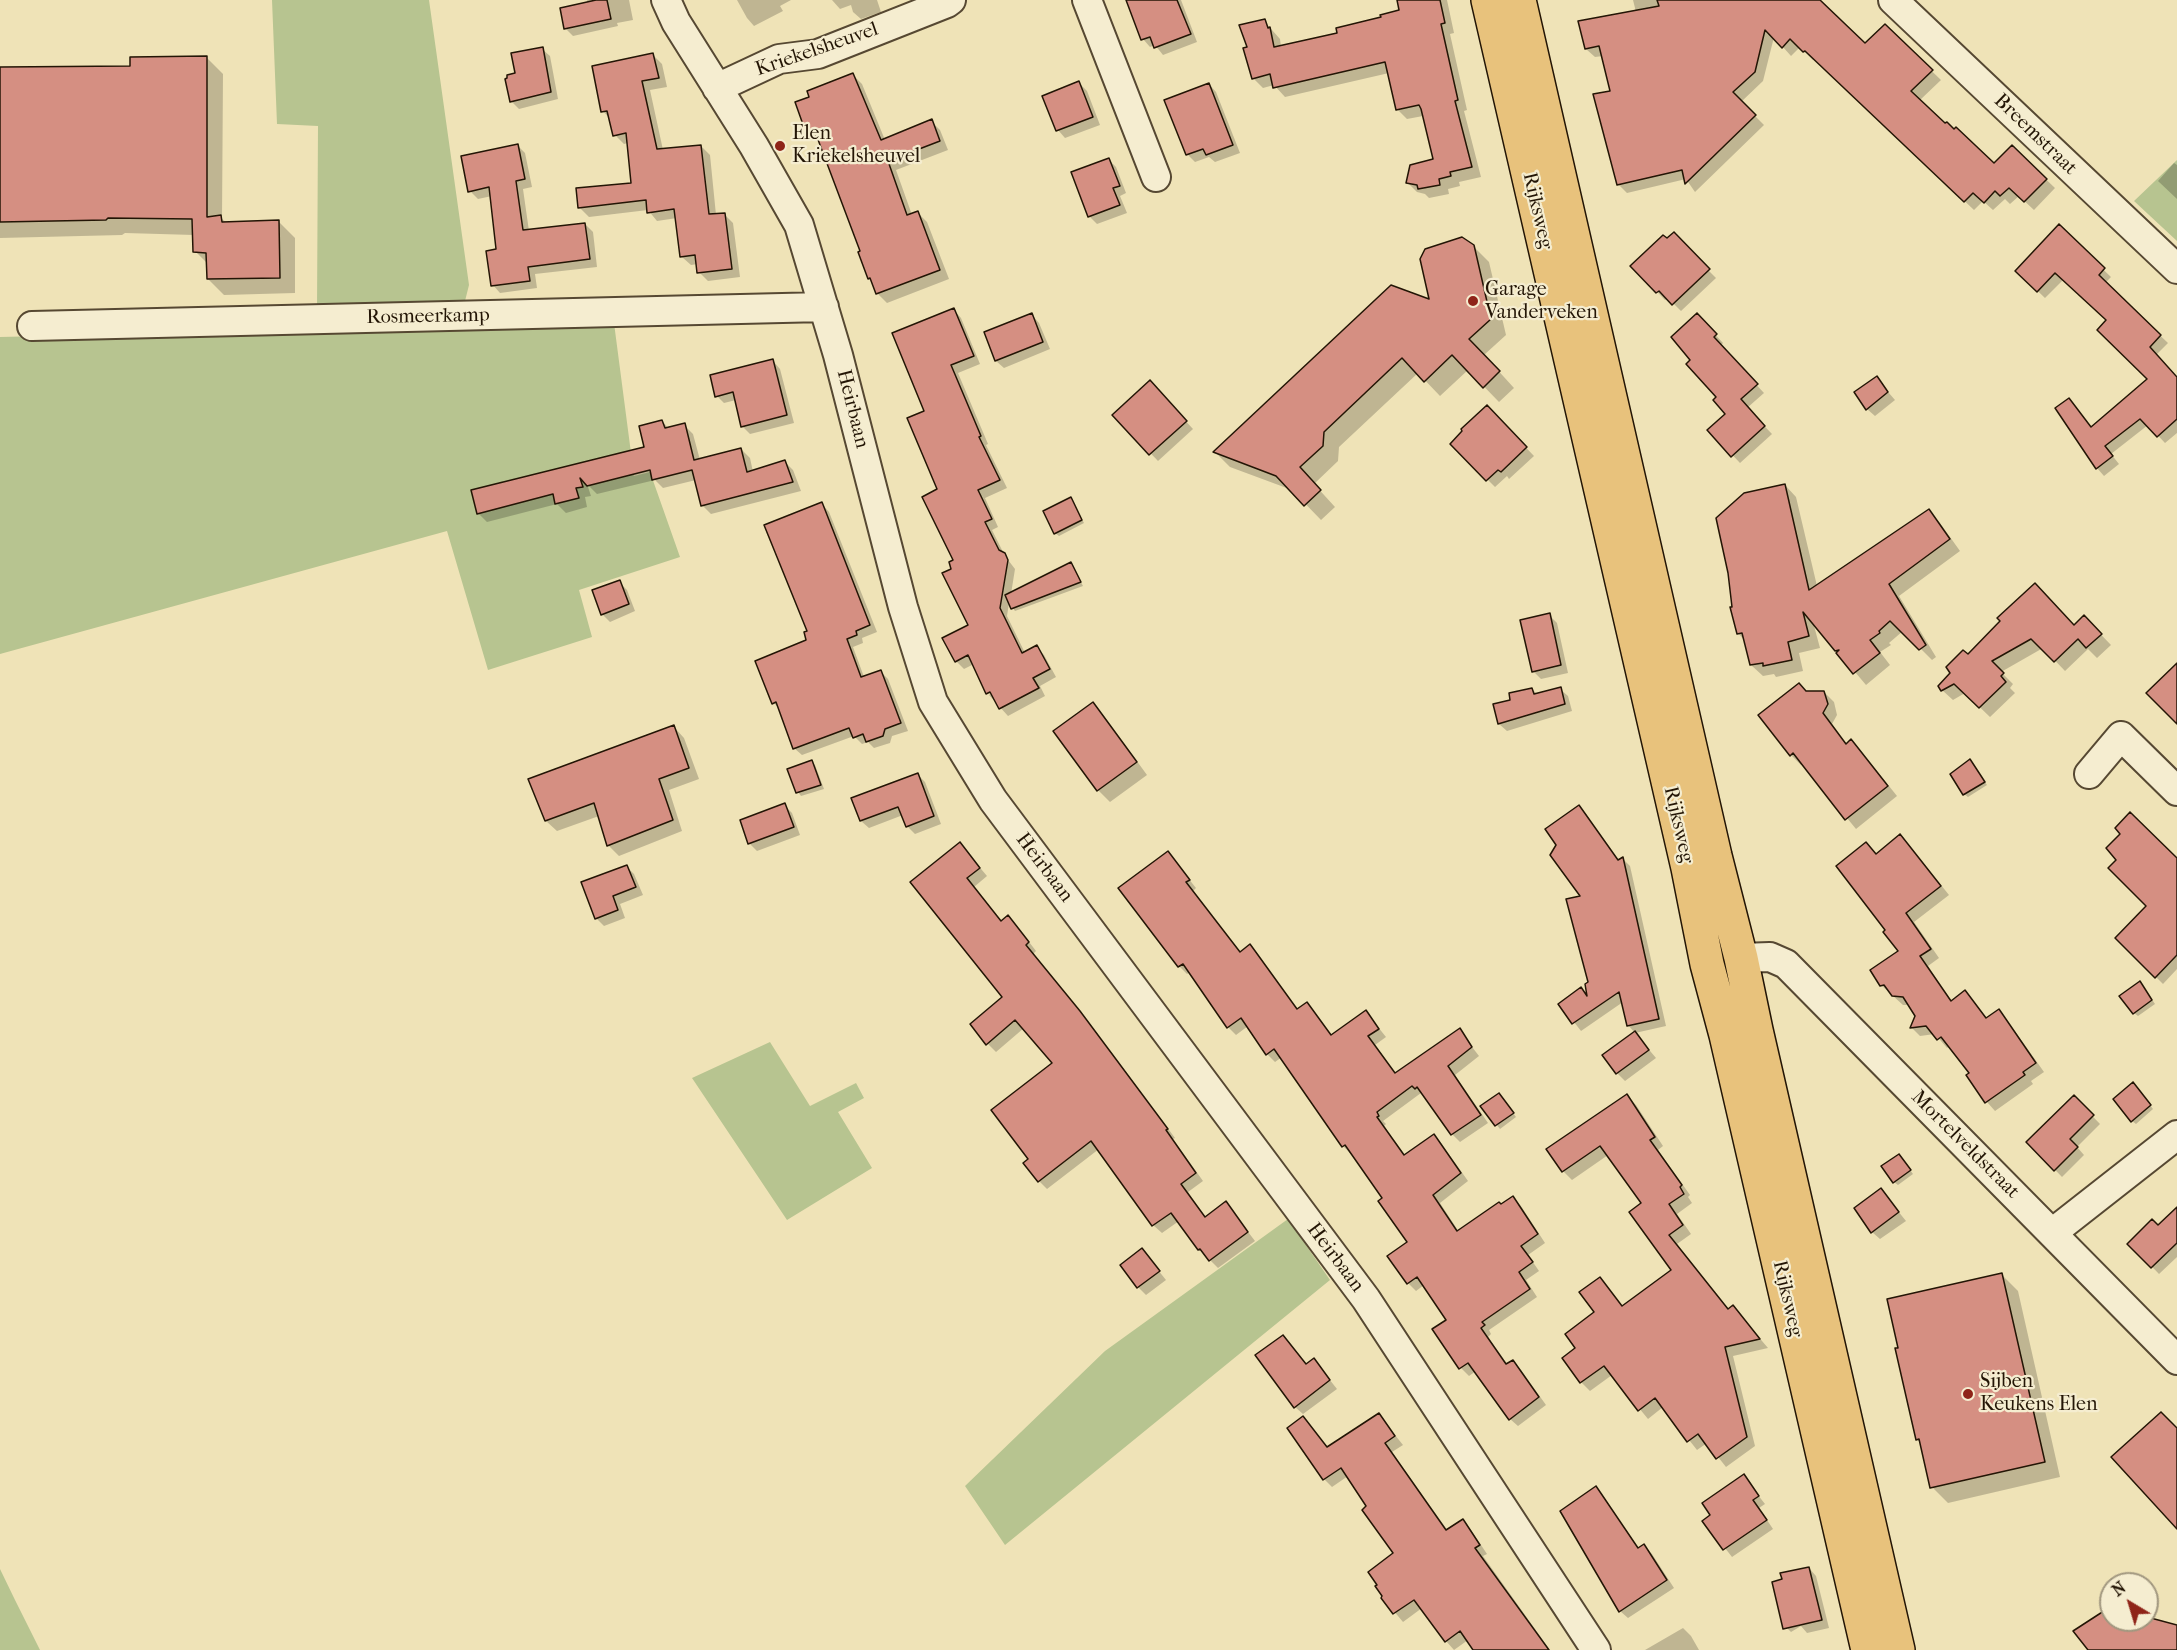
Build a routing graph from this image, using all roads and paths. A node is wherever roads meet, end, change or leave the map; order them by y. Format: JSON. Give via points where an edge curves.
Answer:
{"nodes":[{"id":1,"x":666,"y":0,"type":"edge"},
{"id":2,"x":951,"y":0,"type":"edge"},
{"id":3,"x":1087,"y":0,"type":"edge"},
{"id":4,"x":1488,"y":0,"type":"edge"},
{"id":5,"x":1519,"y":0,"type":"edge"},
{"id":6,"x":1893,"y":0,"type":"edge"},
{"id":7,"x":717,"y":88,"type":"junction"},
{"id":8,"x":1156,"y":177,"type":"dead end"},
{"id":9,"x":2177,"y":269,"type":"edge"},
{"id":10,"x":824,"y":307,"type":"junction"},
{"id":11,"x":32,"y":326,"type":"dead end"},
{"id":12,"x":2089,"y":774,"type":"dead end"},
{"id":13,"x":2177,"y":791,"type":"edge"},
{"id":14,"x":1741,"y":958,"type":"junction"},
{"id":15,"x":2177,"y":1135,"type":"edge"},
{"id":16,"x":2052,"y":1233,"type":"junction"},
{"id":17,"x":2177,"y":1360,"type":"edge"},
{"id":18,"x":1596,"y":1650,"type":"edge"},
{"id":19,"x":1868,"y":1650,"type":"edge"},
{"id":20,"x":1898,"y":1650,"type":"edge"}],
"edges":[{"from":1,"to":7,"type":"street","name":"Heirbaan"},
{"from":2,"to":7,"type":"street","name":"Kriekelsheuvel","via":[[818,54],[779,59]]},
{"from":3,"to":8,"type":"street"},
{"from":4,"to":19,"type":"main road","name":"Rijksweg"},
{"from":5,"to":14,"type":"main road","name":"Rijksweg"},
{"from":6,"to":9,"type":"street","name":"Breemstraat"},
{"from":7,"to":10,"type":"street","name":"Heirbaan","via":[[799,225]]},
{"from":10,"to":11,"type":"street","name":"Rosmeerkamp"},
{"from":10,"to":18,"type":"street","name":"Heirbaan","via":[[903,607],[933,702],[993,800],[1366,1299]]},
{"from":12,"to":13,"type":"street","via":[[2121,736]]},
{"from":14,"to":16,"type":"street","name":"Mortelveldstraat","via":[[1770,957],[1786,964]]},
{"from":14,"to":20,"type":"main road","name":"Rijksweg"},
{"from":15,"to":16,"type":"street"},
{"from":16,"to":17,"type":"street","name":"Mortelveldstraat"}]}
